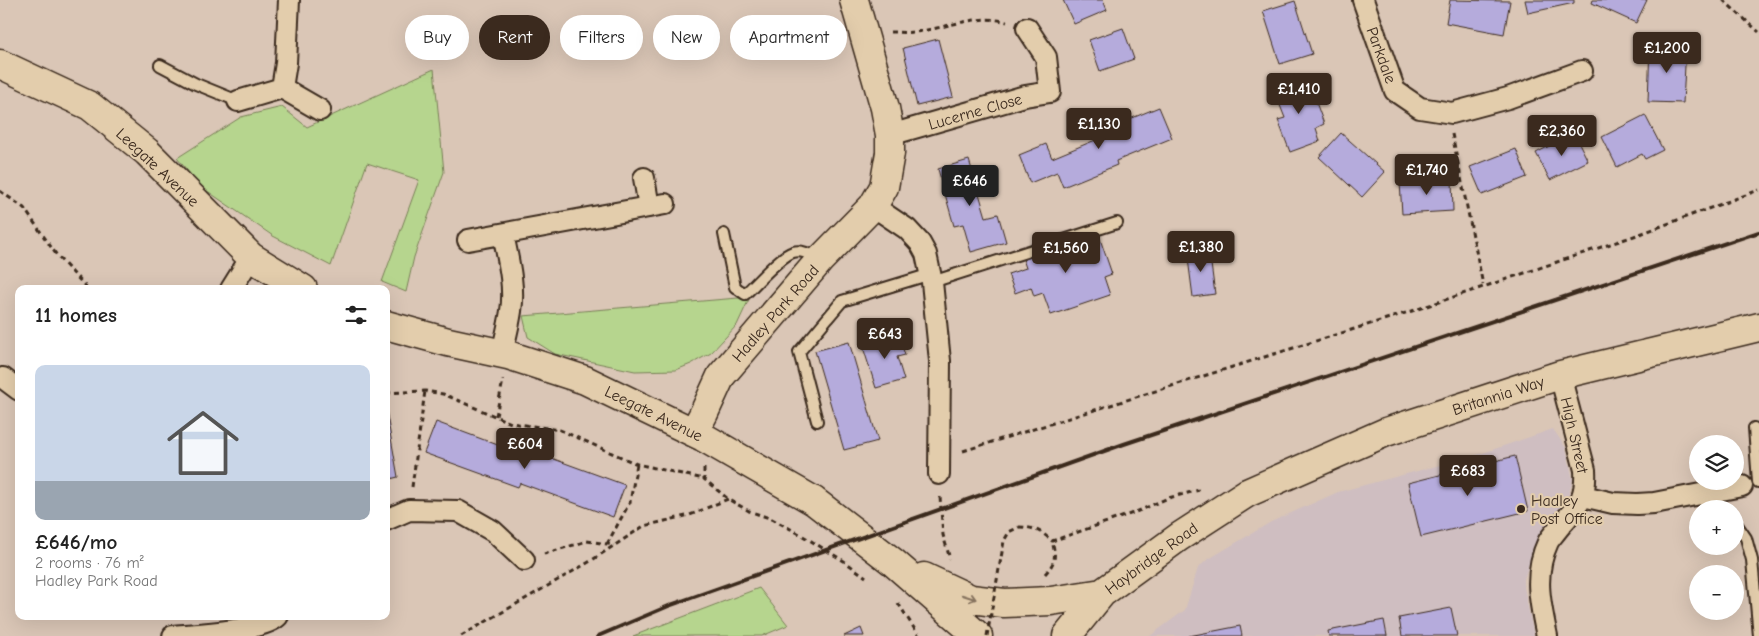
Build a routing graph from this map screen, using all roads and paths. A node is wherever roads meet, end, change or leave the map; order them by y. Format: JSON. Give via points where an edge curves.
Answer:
{"nodes":[{"id":1,"x":289,"y":0,"type":"edge"},
{"id":2,"x":854,"y":0,"type":"edge"},
{"id":3,"x":1363,"y":0,"type":"edge"},
{"id":4,"x":1723,"y":0,"type":"edge"},
{"id":5,"x":1027,"y":28,"type":"joint"},
{"id":6,"x":1759,"y":32,"type":"edge"},
{"id":7,"x":865,"y":36,"type":"junction"},
{"id":8,"x":0,"y":64,"type":"edge"},
{"id":9,"x":160,"y":65,"type":"dead end"},
{"id":10,"x":1582,"y":71,"type":"dead end"},
{"id":11,"x":282,"y":88,"type":"junction"},
{"id":12,"x":238,"y":101,"type":"joint"},
{"id":13,"x":320,"y":110,"type":"dead end"},
{"id":14,"x":1452,"y":113,"type":"junction"},
{"id":15,"x":890,"y":135,"type":"junction"},
{"id":16,"x":644,"y":178,"type":"dead end"},
{"id":17,"x":1759,"y":190,"type":"edge"},
{"id":18,"x":0,"y":191,"type":"edge"},
{"id":19,"x":874,"y":206,"type":"junction"},
{"id":20,"x":1117,"y":223,"type":"dead end"},
{"id":21,"x":503,"y":234,"type":"junction"},
{"id":22,"x":724,"y":234,"type":"dead end"},
{"id":23,"x":468,"y":240,"type":"dead end"},
{"id":24,"x":251,"y":257,"type":"junction"},
{"id":25,"x":820,"y":260,"type":"junction"},
{"id":26,"x":932,"y":278,"type":"junction"},
{"id":27,"x":84,"y":285,"type":"edge"},
{"id":28,"x":234,"y":285,"type":"edge"},
{"id":29,"x":296,"y":285,"type":"edge"},
{"id":30,"x":1483,"y":286,"type":"junction"},
{"id":31,"x":390,"y":326,"type":"edge"},
{"id":32,"x":1759,"y":327,"type":"edge"},
{"id":33,"x":505,"y":354,"type":"junction"},
{"id":34,"x":1560,"y":375,"type":"junction"},
{"id":35,"x":425,"y":391,"type":"junction"},
{"id":36,"x":390,"y":393,"type":"edge"},
{"id":37,"x":496,"y":416,"type":"junction"},
{"id":38,"x":817,"y":421,"type":"dead end"},
{"id":39,"x":1754,"y":428,"type":"dead end"},
{"id":40,"x":694,"y":432,"type":"junction"},
{"id":41,"x":637,"y":464,"type":"junction"},
{"id":42,"x":938,"y":466,"type":"junction"},
{"id":43,"x":704,"y":479,"type":"dead end"},
{"id":44,"x":1753,"y":483,"type":"edge"},
{"id":45,"x":1201,"y":490,"type":"dead end"},
{"id":46,"x":1246,"y":493,"type":"joint"},
{"id":47,"x":1704,"y":493,"type":"junction"},
{"id":48,"x":1584,"y":496,"type":"junction"},
{"id":49,"x":1712,"y":500,"type":"edge"},
{"id":50,"x":409,"y":510,"type":"junction"},
{"id":51,"x":390,"y":518,"type":"edge"},
{"id":52,"x":1744,"y":535,"type":"edge"},
{"id":53,"x":1052,"y":541,"type":"junction"},
{"id":54,"x":607,"y":544,"type":"junction"},
{"id":55,"x":614,"y":545,"type":"junction"},
{"id":56,"x":524,"y":560,"type":"joint"},
{"id":57,"x":893,"y":562,"type":"junction"},
{"id":58,"x":956,"y":565,"type":"dead end"},
{"id":59,"x":1040,"y":577,"type":"dead end"},
{"id":60,"x":866,"y":578,"type":"dead end"},
{"id":61,"x":988,"y":580,"type":"dead end"},
{"id":62,"x":1004,"y":582,"type":"dead end"},
{"id":63,"x":1102,"y":593,"type":"junction"},
{"id":64,"x":896,"y":600,"type":"dead end"},
{"id":65,"x":275,"y":620,"type":"edge"},
{"id":66,"x":195,"y":625,"type":"edge"},
{"id":67,"x":173,"y":636,"type":"edge"},
{"id":68,"x":461,"y":636,"type":"edge"},
{"id":69,"x":919,"y":636,"type":"edge"},
{"id":70,"x":950,"y":636,"type":"edge"},
{"id":71,"x":978,"y":636,"type":"edge"},
{"id":72,"x":987,"y":636,"type":"edge"},
{"id":73,"x":1067,"y":636,"type":"edge"},
{"id":74,"x":1547,"y":636,"type":"edge"},
{"id":75,"x":1759,"y":636,"type":"edge"}],
"edges":[{"from":1,"to":11,"type":"street"},
{"from":2,"to":7,"type":"street","name":"Hadley Park Road"},
{"from":3,"to":14,"type":"street","name":"Parkdale","via":[[1395,91],[1420,108]]},
{"from":4,"to":6,"type":"path"},
{"from":5,"to":7,"type":"path","via":[[993,18],[913,32],[878,32]]},
{"from":5,"to":15,"type":"street","name":"Lucerne Close","via":[[1046,56],[1050,92],[1025,96]]},
{"from":7,"to":15,"type":"street","name":"Hadley Park Road"},
{"from":8,"to":24,"type":"street","name":"Leegate Avenue","via":[[90,106],[147,152]]},
{"from":9,"to":12,"type":"lane"},
{"from":10,"to":14,"type":"street","name":"Parkdale","via":[[1508,98]]},
{"from":11,"to":12,"type":"street"},
{"from":11,"to":13,"type":"street"},
{"from":14,"to":30,"type":"path","via":[[1451,132]]},
{"from":15,"to":19,"type":"street","name":"Hadley Park Road","via":[[888,173]]},
{"from":16,"to":21,"type":"street","via":[[657,205]]},
{"from":17,"to":30,"type":"path"},
{"from":18,"to":27,"type":"path","via":[[24,208],[58,257]]},
{"from":19,"to":25,"type":"street","name":"Hadley Park Road"},
{"from":19,"to":26,"type":"street","via":[[908,228],[926,254]]},
{"from":20,"to":26,"type":"lane"},
{"from":21,"to":23,"type":"street"},
{"from":21,"to":33,"type":"street","via":[[512,293]]},
{"from":22,"to":25,"type":"lane","via":[[735,287],[745,294],[793,252],[804,252]]},
{"from":24,"to":28,"type":"street"},
{"from":24,"to":29,"type":"street","name":"Leegate Avenue"},
{"from":25,"to":40,"type":"street","name":"Hadley Park Road","via":[[721,376]]},
{"from":26,"to":38,"type":"lane","via":[[842,301],[799,352]]},
{"from":26,"to":42,"type":"street","via":[[940,361]]},
{"from":30,"to":42,"type":"path"},
{"from":31,"to":33,"type":"street","name":"Leegate Avenue"},
{"from":32,"to":34,"type":"street","name":"Britannia Way"},
{"from":33,"to":37,"type":"path"},
{"from":33,"to":40,"type":"street","name":"Leegate Avenue","via":[[586,380]]},
{"from":34,"to":46,"type":"street","name":"Britannia Way","via":[[1386,432]]},
{"from":34,"to":48,"type":"street","name":"High Street","via":[[1585,470]]},
{"from":35,"to":36,"type":"path"},
{"from":35,"to":37,"type":"path","via":[[442,394]]},
{"from":35,"to":50,"type":"path"},
{"from":37,"to":41,"type":"path","via":[[512,423],[560,430]]},
{"from":39,"to":44,"type":"lane"},
{"from":40,"to":57,"type":"street","name":"Leegate Avenue","via":[[814,501]]},
{"from":41,"to":43,"type":"path"},
{"from":41,"to":54,"type":"path","via":[[630,502]]},
{"from":42,"to":58,"type":"path","via":[[943,535],[951,560]]},
{"from":44,"to":47,"type":"street","name":"High Street"},
{"from":45,"to":53,"type":"path","via":[[1168,498]]},
{"from":46,"to":63,"type":"street","name":"Haybridge Road","via":[[1179,536]]},
{"from":47,"to":48,"type":"street","name":"High Street","via":[[1637,504]]},
{"from":47,"to":49,"type":"lane"},
{"from":48,"to":74,"type":"street","name":"High Street","via":[[1549,541],[1542,557],[1538,592]]},
{"from":50,"to":51,"type":"street"},
{"from":50,"to":56,"type":"street","via":[[458,511],[493,531]]},
{"from":52,"to":75,"type":"lane","via":[[1752,560]]},
{"from":53,"to":59,"type":"path","via":[[1054,564]]},
{"from":53,"to":72,"type":"path","bridge":true,"via":[[1031,527],[1019,527],[1009,532],[1004,541]]},
{"from":54,"to":55,"type":"path"},
{"from":54,"to":56,"type":"path","via":[[587,541]]},
{"from":55,"to":60,"type":"path","via":[[644,526],[690,515],[728,499],[749,512],[772,519],[798,533]]},
{"from":55,"to":68,"type":"path"},
{"from":57,"to":63,"type":"street","name":"Leegate Avenue","one_way":true,"via":[[971,599],[1004,603],[1051,601]]},
{"from":57,"to":70,"type":"street","name":"Leegate Avenue"},
{"from":57,"to":71,"type":"street","name":"Leegate Avenue"},
{"from":61,"to":62,"type":"path"},
{"from":63,"to":73,"type":"street","name":"Haybridge Road"},
{"from":64,"to":69,"type":"path"},
{"from":65,"to":66,"type":"street","via":[[248,628]]},
{"from":66,"to":67,"type":"street"}]}
